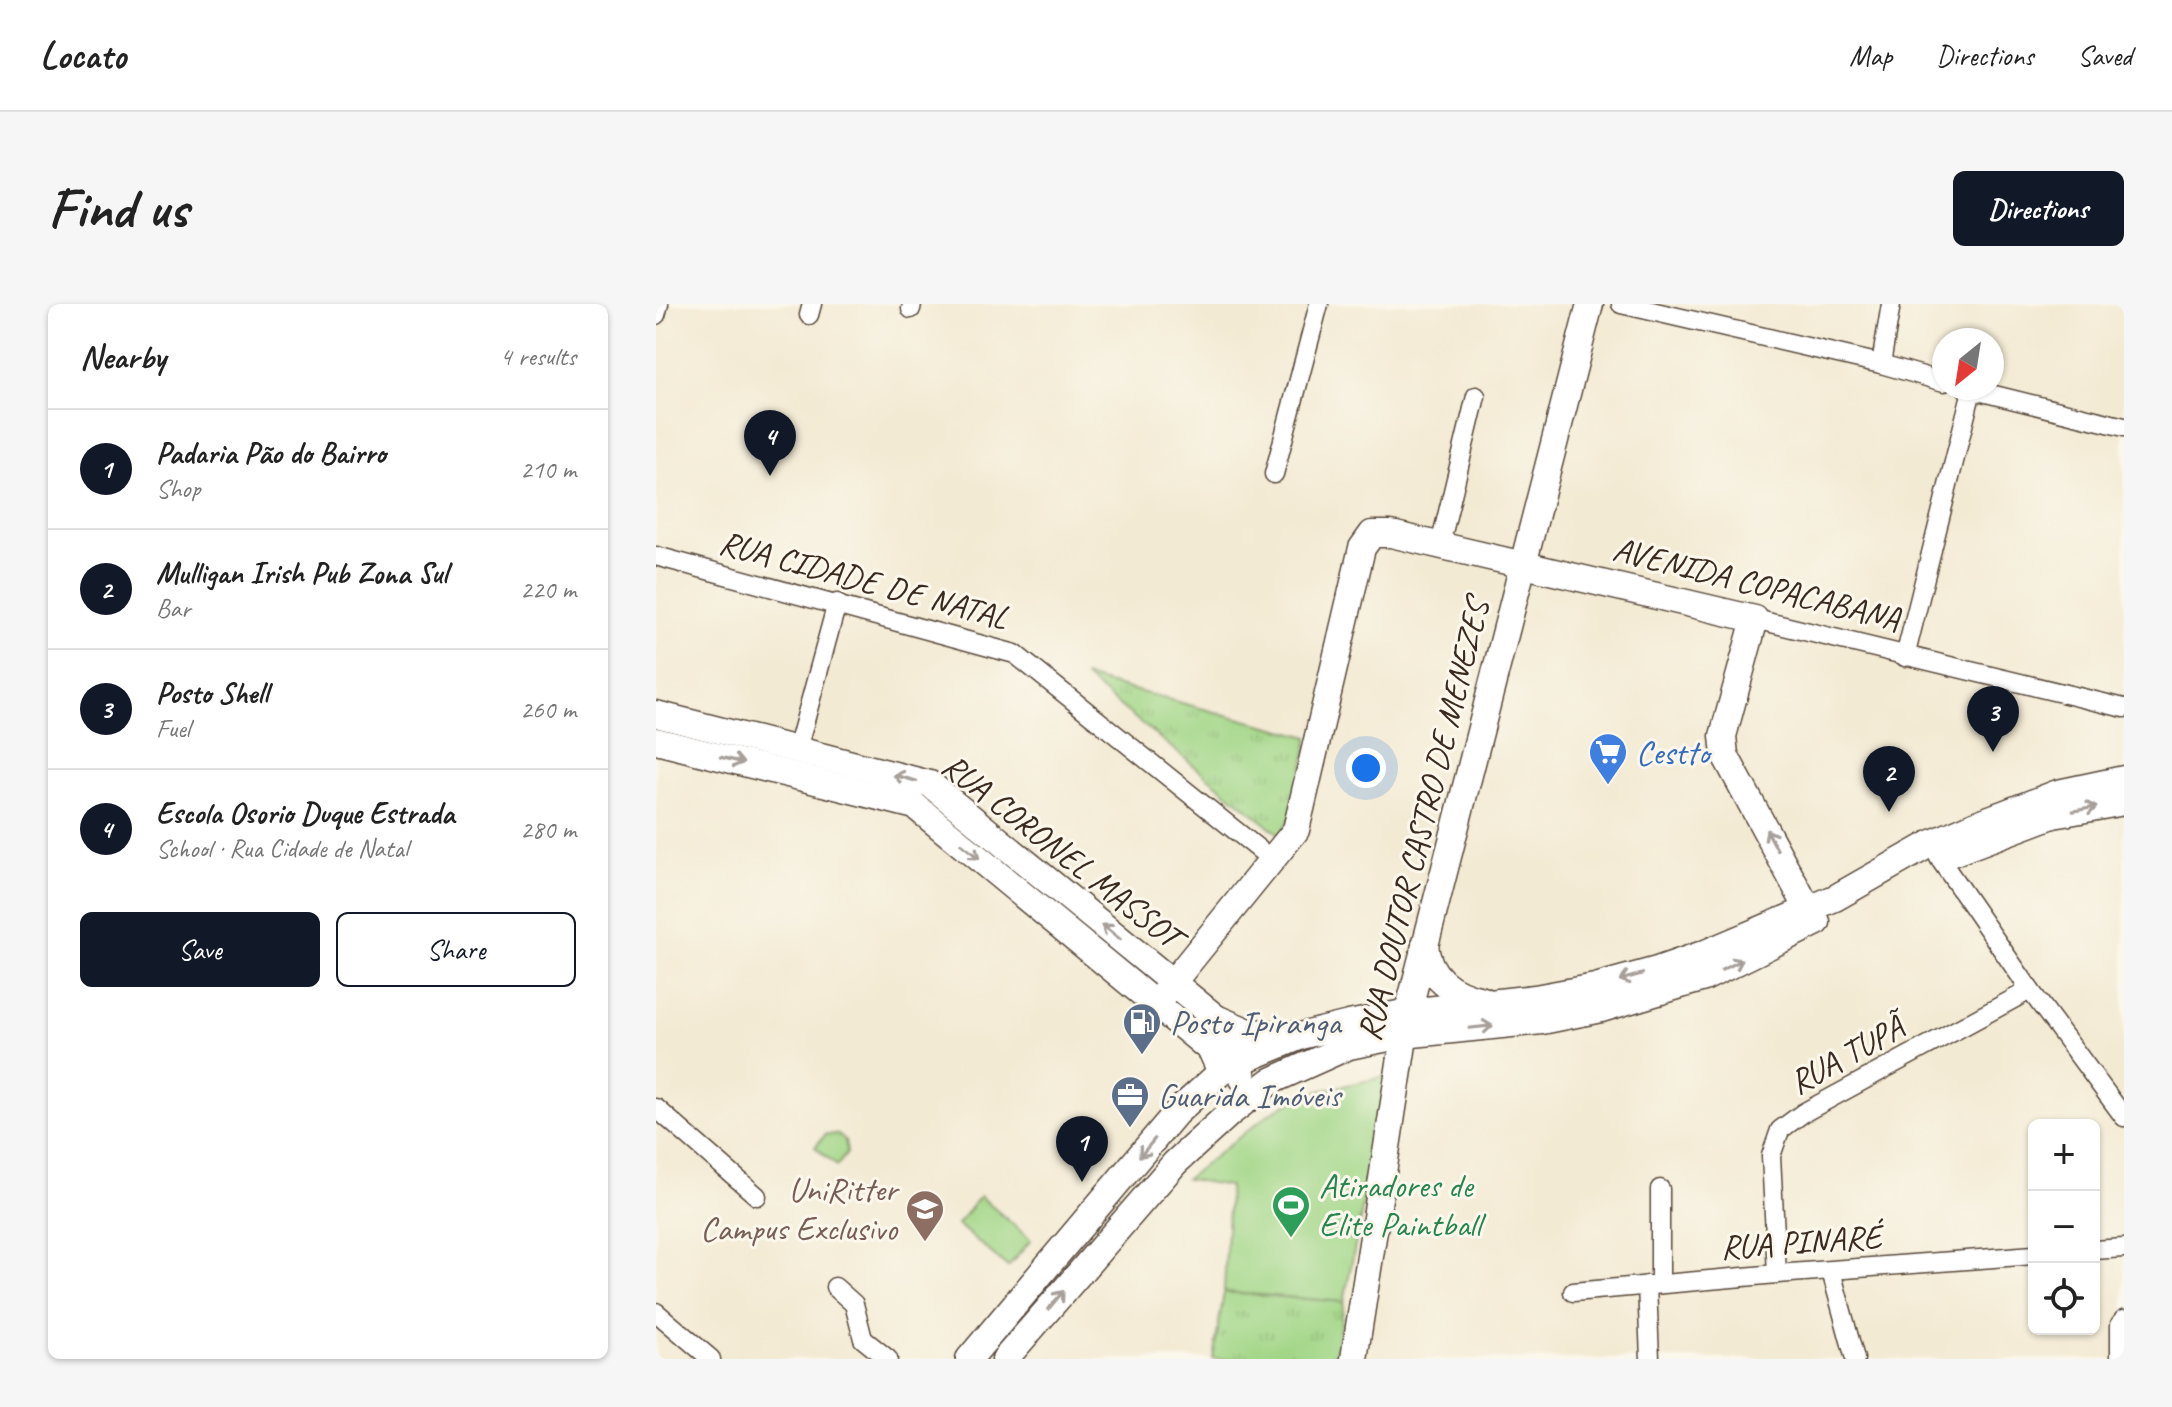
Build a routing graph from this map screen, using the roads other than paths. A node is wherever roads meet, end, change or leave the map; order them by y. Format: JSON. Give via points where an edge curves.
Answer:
{"nodes":[{"id":1,"x":659,"y":304,"type":"edge"},
{"id":2,"x":1319,"y":304,"type":"edge"},
{"id":3,"x":1590,"y":304,"type":"edge"},
{"id":4,"x":1621,"y":304,"type":"edge"},
{"id":5,"x":1891,"y":304,"type":"edge"},
{"id":6,"x":656,"y":315,"type":"edge"},
{"id":7,"x":1881,"y":364,"type":"junction"},
{"id":8,"x":1932,"y":379,"type":"edge"},
{"id":9,"x":1476,"y":396,"type":"dead end"},
{"id":10,"x":2004,"y":398,"type":"edge"},
{"id":11,"x":1966,"y":400,"type":"edge"},
{"id":12,"x":2124,"y":427,"type":"edge"},
{"id":13,"x":1274,"y":474,"type":"dead end"},
{"id":14,"x":1440,"y":545,"type":"junction"},
{"id":15,"x":656,"y":556,"type":"edge"},
{"id":16,"x":1523,"y":564,"type":"junction"},
{"id":17,"x":837,"y":603,"type":"junction"},
{"id":18,"x":1755,"y":619,"type":"junction"},
{"id":19,"x":1905,"y":657,"type":"junction"},
{"id":20,"x":2124,"y":708,"type":"edge"},
{"id":21,"x":656,"y":714,"type":"edge"},
{"id":22,"x":656,"y":741,"type":"edge"},
{"id":23,"x":797,"y":750,"type":"junction"},
{"id":24,"x":2124,"y":779,"type":"edge"},
{"id":25,"x":2124,"y":802,"type":"edge"},
{"id":26,"x":1939,"y":858,"type":"junction"},
{"id":27,"x":1271,"y":859,"type":"junction"},
{"id":28,"x":1808,"y":909,"type":"junction"},
{"id":29,"x":1784,"y":940,"type":"junction"},
{"id":30,"x":1425,"y":945,"type":"junction"},
{"id":31,"x":1172,"y":981,"type":"junction"},
{"id":32,"x":2030,"y":990,"type":"junction"},
{"id":33,"x":1496,"y":1002,"type":"junction"},
{"id":34,"x":1156,"y":1003,"type":"junction"},
{"id":35,"x":1216,"y":1018,"type":"junction"},
{"id":36,"x":1406,"y":1024,"type":"junction"},
{"id":37,"x":1304,"y":1035,"type":"junction"},
{"id":38,"x":1349,"y":1046,"type":"junction"},
{"id":39,"x":1399,"y":1065,"type":"junction"},
{"id":40,"x":1231,"y":1067,"type":"junction"},
{"id":41,"x":656,"y":1108,"type":"edge"},
{"id":42,"x":1230,"y":1113,"type":"junction"},
{"id":43,"x":2124,"y":1117,"type":"edge"},
{"id":44,"x":1660,"y":1189,"type":"dead end"},
{"id":45,"x":757,"y":1196,"type":"dead end"},
{"id":46,"x":2124,"y":1248,"type":"edge"},
{"id":47,"x":2100,"y":1250,"type":"edge"},
{"id":48,"x":2028,"y":1255,"type":"edge"},
{"id":49,"x":1831,"y":1271,"type":"junction"},
{"id":50,"x":1777,"y":1274,"type":"junction"},
{"id":51,"x":1654,"y":1285,"type":"junction"},
{"id":52,"x":835,"y":1287,"type":"dead end"},
{"id":53,"x":1573,"y":1292,"type":"dead end"},
{"id":54,"x":656,"y":1312,"type":"edge"},
{"id":55,"x":2124,"y":1319,"type":"edge"},
{"id":56,"x":711,"y":1359,"type":"edge"},
{"id":57,"x":888,"y":1359,"type":"edge"},
{"id":58,"x":969,"y":1359,"type":"edge"},
{"id":59,"x":1005,"y":1359,"type":"edge"},
{"id":60,"x":1354,"y":1359,"type":"edge"},
{"id":61,"x":1650,"y":1359,"type":"edge"},
{"id":62,"x":1855,"y":1359,"type":"edge"},
{"id":63,"x":2120,"y":1359,"type":"edge"}],
"edges":[{"from":1,"to":6,"type":"street"},
{"from":2,"to":13,"type":"street"},
{"from":3,"to":16,"type":"street","name":"RUA DOUTOR CASTRO DE MENEZES"},
{"from":4,"to":7,"type":"street"},
{"from":5,"to":7,"type":"street"},
{"from":7,"to":8,"type":"street"},
{"from":9,"to":14,"type":"street"},
{"from":10,"to":12,"type":"street"},
{"from":11,"to":19,"type":"street"},
{"from":14,"to":16,"type":"street","name":"AVENIDA COPACABANA"},
{"from":14,"to":27,"type":"street","name":"AVENIDA COPACABANA","via":[[1372,534],[1362,548],[1296,830]]},
{"from":15,"to":17,"type":"street","name":"RUA CIDADE DE NATAL"},
{"from":16,"to":18,"type":"street","name":"AVENIDA COPACABANA"},
{"from":16,"to":30,"type":"street","name":"RUA DOUTOR CASTRO DE MENEZES"},
{"from":17,"to":23,"type":"street"},
{"from":17,"to":27,"type":"street","name":"RUA CIDADE DE NATAL","via":[[1015,654]]},
{"from":18,"to":19,"type":"street","name":"AVENIDA COPACABANA"},
{"from":28,"to":18,"type":"street","one_way":true,"via":[[1725,755],[1723,736]]},
{"from":19,"to":20,"type":"street","name":"AVENIDA COPACABANA"},
{"from":21,"to":23,"type":"street","name":"RUA CORONEL MASSOT"},
{"from":22,"to":34,"type":"street","name":"RUA CORONEL MASSOT","one_way":true,"via":[[915,806]]},
{"from":31,"to":23,"type":"street","name":"RUA CORONEL MASSOT","one_way":true,"via":[[930,784]]},
{"from":24,"to":28,"type":"street","via":[[2058,793],[1974,825]]},
{"from":26,"to":25,"type":"street","one_way":true,"via":[[2053,815]]},
{"from":26,"to":29,"type":"street"},
{"from":26,"to":32,"type":"street"},
{"from":27,"to":31,"type":"street"},
{"from":28,"to":29,"type":"street"},
{"from":28,"to":33,"type":"street","one_way":true,"via":[[1657,970],[1595,987]]},
{"from":36,"to":29,"type":"street","one_way":true,"via":[[1542,1021],[1601,1009],[1704,978]]},
{"from":30,"to":33,"type":"street","via":[[1427,960],[1443,984],[1467,997]]},
{"from":30,"to":36,"type":"street","name":"RUA DOUTOR CASTRO DE MENEZES"},
{"from":31,"to":34,"type":"street"},
{"from":31,"to":35,"type":"street","name":"RUA CORONEL MASSOT"},
{"from":32,"to":43,"type":"street"},
{"from":32,"to":50,"type":"street","name":"RUA TUPÃ","via":[[1780,1130],[1771,1156]]},
{"from":33,"to":36,"type":"street"},
{"from":34,"to":40,"type":"street","name":"RUA CORONEL MASSOT"},
{"from":35,"to":37,"type":"street","via":[[1249,1032]]},
{"from":35,"to":40,"type":"street","name":"RUA CORONEL MASSOT","via":[[1233,1042]]},
{"from":36,"to":37,"type":"street"},
{"from":36,"to":38,"type":"street"},
{"from":36,"to":39,"type":"street","name":"RUA DOUTOR CASTRO DE MENEZES"},
{"from":37,"to":40,"type":"street"},
{"from":38,"to":39,"type":"street","via":[[1382,1049]]},
{"from":38,"to":42,"type":"street","via":[[1271,1081]]},
{"from":39,"to":60,"type":"street","name":"RUA DOUTOR CASTRO DE MENEZES"},
{"from":40,"to":42,"type":"street","via":[[1244,1086]]},
{"from":40,"to":58,"type":"street","one_way":true,"via":[[1176,1113]]},
{"from":41,"to":45,"type":"street"},
{"from":59,"to":42,"type":"street","one_way":true,"via":[[1175,1163]]},
{"from":44,"to":51,"type":"street"},
{"from":46,"to":47,"type":"street"},
{"from":48,"to":49,"type":"street","name":"RUA PINARÉ"},
{"from":49,"to":50,"type":"street","name":"RUA PINARÉ"},
{"from":49,"to":62,"type":"street"},
{"from":50,"to":51,"type":"street","name":"RUA PINARÉ"},
{"from":51,"to":53,"type":"street","name":"RUA PINARÉ"},
{"from":51,"to":61,"type":"street"},
{"from":52,"to":57,"type":"street","via":[[854,1304],[863,1339]]},
{"from":54,"to":56,"type":"street"},
{"from":55,"to":63,"type":"street"}]}
